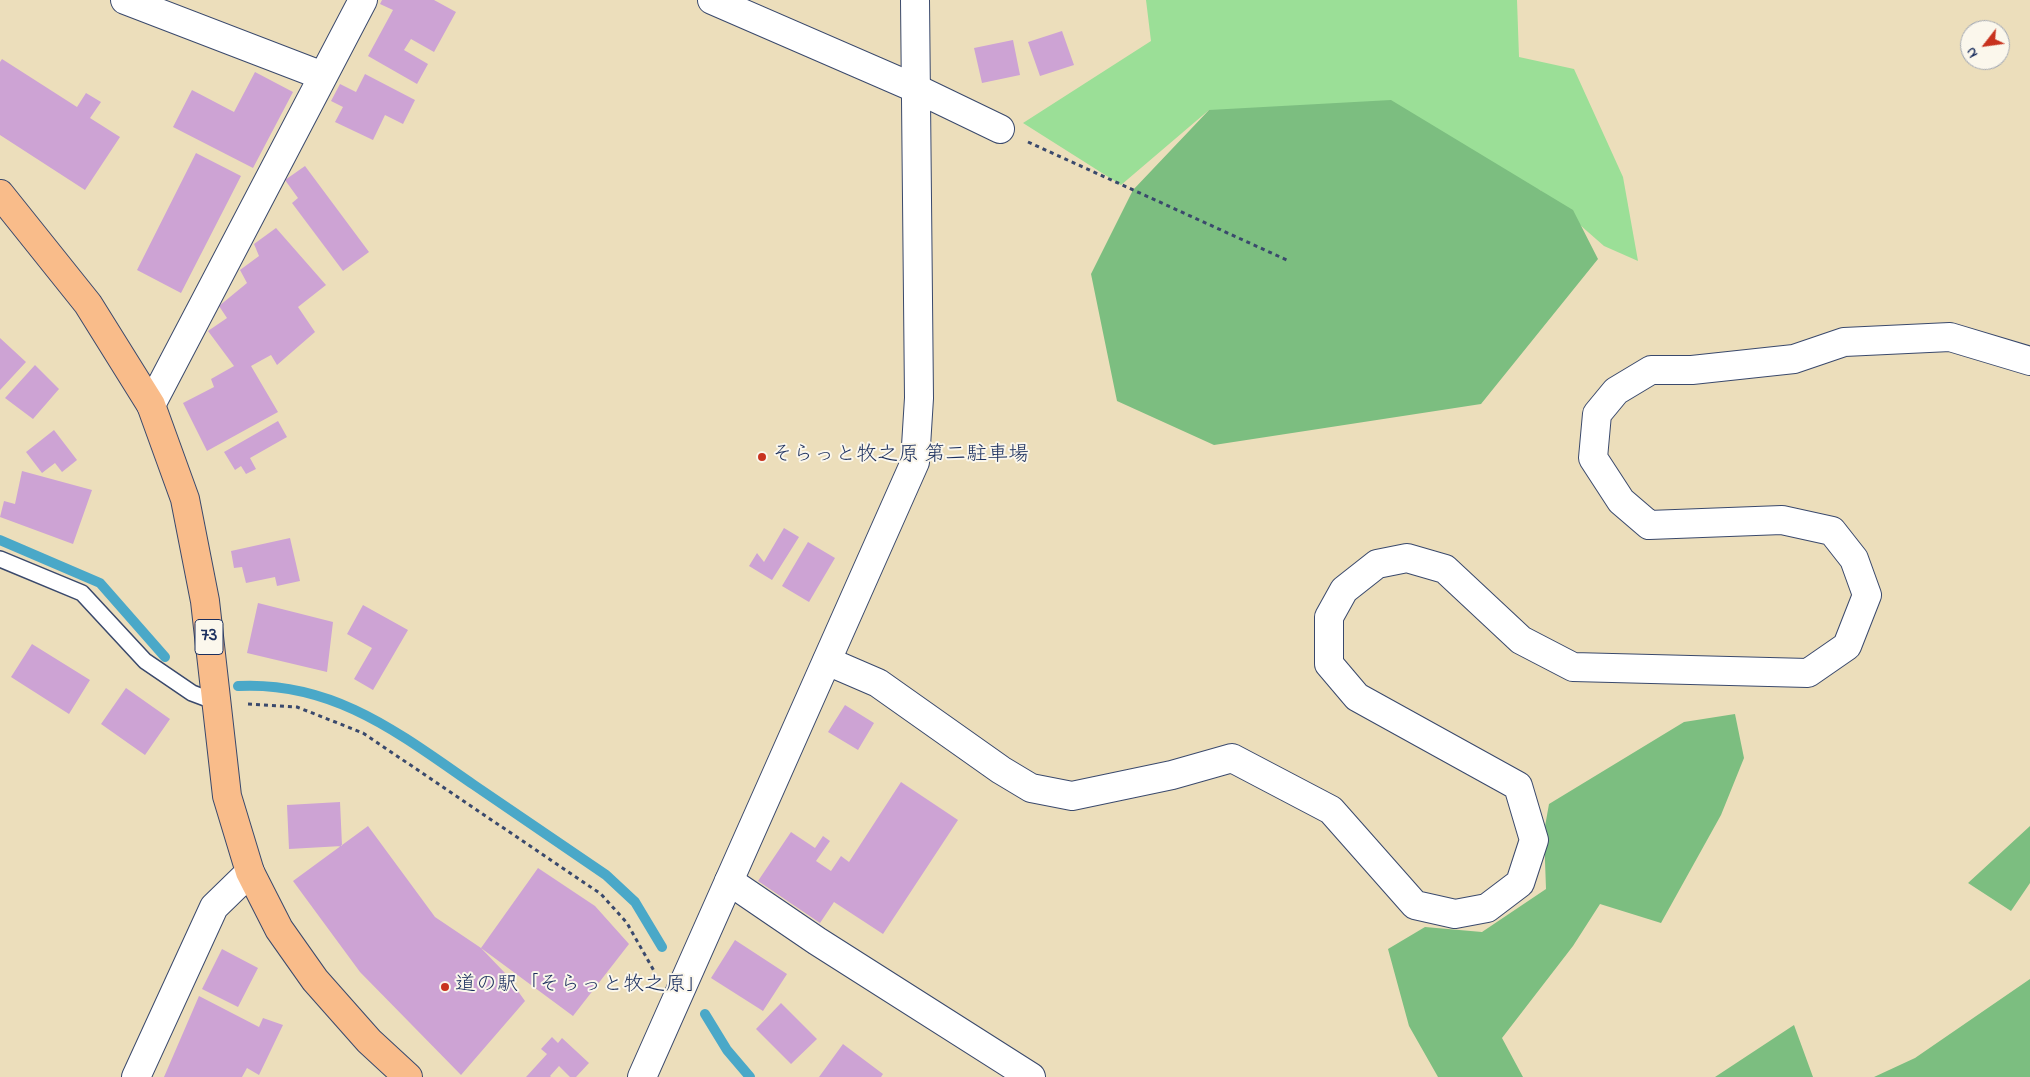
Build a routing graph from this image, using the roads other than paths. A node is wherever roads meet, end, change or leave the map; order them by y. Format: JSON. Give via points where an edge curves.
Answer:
{"nodes":[{"id":1,"x":125,"y":0,"type":"edge"},
{"id":2,"x":363,"y":0,"type":"edge"},
{"id":3,"x":712,"y":0,"type":"edge"},
{"id":4,"x":914,"y":0,"type":"edge"},
{"id":5,"x":324,"y":76,"type":"junction"},
{"id":6,"x":917,"y":89,"type":"junction"},
{"id":7,"x":1000,"y":129,"type":"road end"},
{"id":8,"x":0,"y":194,"type":"edge"},
{"id":9,"x":2030,"y":361,"type":"edge"},
{"id":10,"x":151,"y":406,"type":"junction"},
{"id":11,"x":0,"y":559,"type":"edge"},
{"id":12,"x":826,"y":661,"type":"junction"},
{"id":13,"x":216,"y":702,"type":"junction"},
{"id":14,"x":250,"y":872,"type":"junction"},
{"id":15,"x":729,"y":881,"type":"junction"},
{"id":16,"x":136,"y":1077,"type":"edge"},
{"id":17,"x":408,"y":1077,"type":"edge"},
{"id":18,"x":642,"y":1077,"type":"edge"},
{"id":19,"x":1031,"y":1077,"type":"edge"}],
"edges":[{"from":1,"to":5,"type":"street"},
{"from":2,"to":5,"type":"street"},
{"from":3,"to":6,"type":"street"},
{"from":4,"to":6,"type":"street"},
{"from":5,"to":10,"type":"street"},
{"from":6,"to":7,"type":"street"},
{"from":6,"to":12,"type":"street","via":[[919,398],[915,462]]},
{"from":8,"to":10,"type":"main road","number":"73","via":[[88,304]]},
{"from":9,"to":12,"type":"street","via":[[1950,337],[1844,342],[1794,359],[1692,370],[1651,370],[1616,390],[1597,414],[1593,458],[1621,501],[1649,525],[1782,520],[1832,531],[1854,559],[1867,595],[1847,646],[1808,673],[1573,667],[1521,640],[1445,569],[1406,558],[1377,564],[1344,590],[1329,617],[1329,664],[1357,697],[1518,786],[1534,840],[1520,883],[1486,908],[1455,914],[1416,905],[1331,810],[1232,758],[1172,775],[1072,796],[1031,788],[878,683]]},
{"from":10,"to":13,"type":"main road","number":"73","via":[[185,499],[205,601]]},
{"from":11,"to":13,"type":"lane","via":[[82,593],[145,661],[192,693]]},
{"from":12,"to":15,"type":"street"},
{"from":13,"to":14,"type":"main road","number":"73","via":[[227,796]]},
{"from":14,"to":16,"type":"street","via":[[214,907]]},
{"from":14,"to":17,"type":"main road","number":"73","via":[[279,929],[314,980],[369,1041]]},
{"from":15,"to":18,"type":"street"},
{"from":15,"to":19,"type":"street"}]}
